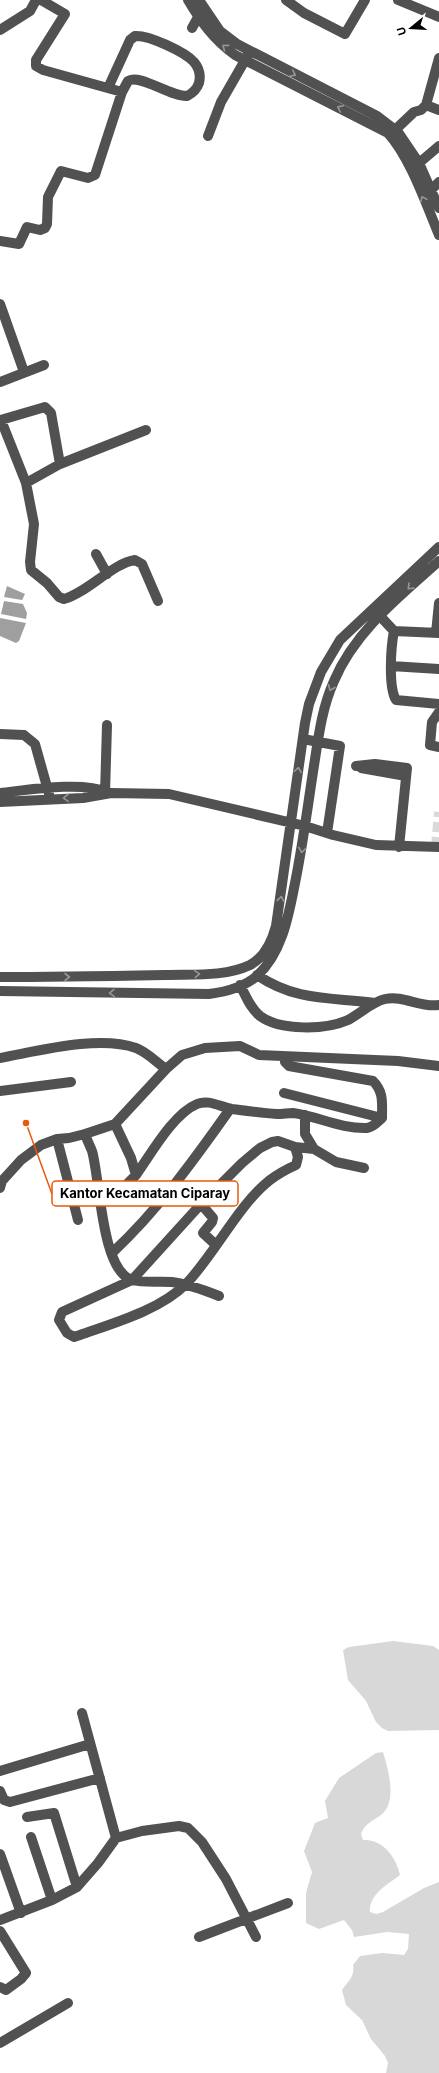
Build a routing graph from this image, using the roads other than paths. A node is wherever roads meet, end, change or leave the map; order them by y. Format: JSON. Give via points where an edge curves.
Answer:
{"nodes":[{"id":1,"x":36,"y":0,"type":"edge"},
{"id":2,"x":41,"y":0,"type":"edge"},
{"id":3,"x":188,"y":0,"type":"edge"},
{"id":4,"x":199,"y":0,"type":"edge"},
{"id":5,"x":286,"y":0,"type":"edge"},
{"id":6,"x":365,"y":0,"type":"edge"},
{"id":7,"x":398,"y":0,"type":"edge"},
{"id":8,"x":202,"y":15,"type":"junction"},
{"id":9,"x":439,"y":17,"type":"edge"},
{"id":10,"x":192,"y":28,"type":"dead end"},
{"id":11,"x":0,"y":30,"type":"edge"},
{"id":12,"x":247,"y":56,"type":"junction"},
{"id":13,"x":439,"y":58,"type":"edge"},
{"id":14,"x":307,"y":87,"type":"junction"},
{"id":15,"x":108,"y":88,"type":"junction"},
{"id":16,"x":122,"y":92,"type":"junction"},
{"id":17,"x":426,"y":105,"type":"junction"},
{"id":18,"x":439,"y":110,"type":"edge"},
{"id":19,"x":395,"y":130,"type":"junction"},
{"id":20,"x":208,"y":136,"type":"dead end"},
{"id":21,"x":439,"y":146,"type":"edge"},
{"id":22,"x":419,"y":163,"type":"junction"},
{"id":23,"x":439,"y":182,"type":"edge"},
{"id":24,"x":431,"y":190,"type":"junction"},
{"id":25,"x":439,"y":208,"type":"edge"},
{"id":26,"x":439,"y":235,"type":"edge"},
{"id":27,"x":0,"y":241,"type":"edge"},
{"id":28,"x":0,"y":304,"type":"edge"},
{"id":29,"x":44,"y":365,"type":"dead end"},
{"id":30,"x":24,"y":372,"type":"junction"},
{"id":31,"x":0,"y":382,"type":"edge"},
{"id":32,"x":0,"y":420,"type":"edge"},
{"id":33,"x":146,"y":430,"type":"dead end"},
{"id":34,"x":60,"y":464,"type":"junction"},
{"id":35,"x":26,"y":483,"type":"junction"},
{"id":36,"x":439,"y":547,"type":"edge"},
{"id":37,"x":96,"y":554,"type":"dead end"},
{"id":38,"x":439,"y":561,"type":"edge"},
{"id":39,"x":107,"y":574,"type":"junction"},
{"id":40,"x":158,"y":601,"type":"dead end"},
{"id":41,"x":439,"y":603,"type":"edge"},
{"id":42,"x":380,"y":616,"type":"junction"},
{"id":43,"x":394,"y":631,"type":"junction"},
{"id":44,"x":438,"y":633,"type":"edge"},
{"id":45,"x":391,"y":666,"type":"junction"},
{"id":46,"x":439,"y":669,"type":"edge"},
{"id":47,"x":439,"y":704,"type":"edge"},
{"id":48,"x":439,"y":712,"type":"edge"},
{"id":49,"x":107,"y":725,"type":"dead end"},
{"id":50,"x":0,"y":734,"type":"edge"},
{"id":51,"x":310,"y":741,"type":"junction"},
{"id":52,"x":439,"y":747,"type":"edge"},
{"id":53,"x":406,"y":776,"type":"dead end"},
{"id":54,"x":0,"y":793,"type":"edge"},
{"id":55,"x":107,"y":793,"type":"junction"},
{"id":56,"x":49,"y":794,"type":"junction"},
{"id":57,"x":0,"y":802,"type":"edge"},
{"id":58,"x":298,"y":824,"type":"junction"},
{"id":59,"x":327,"y":833,"type":"junction"},
{"id":60,"x":400,"y":847,"type":"junction"},
{"id":61,"x":439,"y":847,"type":"edge"},
{"id":62,"x":257,"y":975,"type":"junction"},
{"id":63,"x":158,"y":976,"type":"junction"},
{"id":64,"x":0,"y":977,"type":"edge"},
{"id":65,"x":135,"y":984,"type":"junction"},
{"id":66,"x":43,"y":985,"type":"junction"},
{"id":67,"x":240,"y":985,"type":"junction"},
{"id":68,"x":0,"y":991,"type":"edge"},
{"id":69,"x":157,"y":993,"type":"junction"},
{"id":70,"x":375,"y":1003,"type":"junction"},
{"id":71,"x":439,"y":1005,"type":"edge"},
{"id":72,"x":285,"y":1057,"type":"junction"},
{"id":73,"x":0,"y":1058,"type":"edge"},
{"id":74,"x":439,"y":1066,"type":"edge"},
{"id":75,"x":166,"y":1069,"type":"junction"},
{"id":76,"x":71,"y":1082,"type":"dead end"},
{"id":77,"x":0,"y":1091,"type":"edge"},
{"id":78,"x":284,"y":1093,"type":"dead end"},
{"id":79,"x":230,"y":1109,"type":"junction"},
{"id":80,"x":305,"y":1115,"type":"junction"},
{"id":81,"x":382,"y":1118,"type":"junction"},
{"id":82,"x":115,"y":1124,"type":"junction"},
{"id":83,"x":85,"y":1134,"type":"junction"},
{"id":84,"x":57,"y":1139,"type":"junction"},
{"id":85,"x":295,"y":1147,"type":"junction"},
{"id":86,"x":314,"y":1150,"type":"junction"},
{"id":87,"x":364,"y":1168,"type":"dead end"},
{"id":88,"x":136,"y":1175,"type":"junction"},
{"id":89,"x":1,"y":1184,"type":"edge"},
{"id":90,"x":99,"y":1203,"type":"junction"},
{"id":91,"x":201,"y":1204,"type":"junction"},
{"id":92,"x":78,"y":1220,"type":"dead end"},
{"id":93,"x":216,"y":1245,"type":"junction"},
{"id":94,"x":112,"y":1253,"type":"junction"},
{"id":95,"x":132,"y":1280,"type":"junction"},
{"id":96,"x":185,"y":1284,"type":"junction"},
{"id":97,"x":219,"y":1296,"type":"dead end"},
{"id":98,"x":82,"y":1713,"type":"dead end"},
{"id":99,"x":90,"y":1744,"type":"junction"},
{"id":100,"x":0,"y":1771,"type":"edge"},
{"id":101,"x":100,"y":1778,"type":"junction"},
{"id":102,"x":0,"y":1791,"type":"edge"},
{"id":103,"x":27,"y":1817,"type":"dead end"},
{"id":104,"x":31,"y":1837,"type":"dead end"},
{"id":105,"x":116,"y":1838,"type":"junction"},
{"id":106,"x":0,"y":1854,"type":"edge"},
{"id":107,"x":77,"y":1887,"type":"junction"},
{"id":108,"x":52,"y":1900,"type":"junction"},
{"id":109,"x":288,"y":1903,"type":"dead end"},
{"id":110,"x":21,"y":1913,"type":"junction"},
{"id":111,"x":247,"y":1919,"type":"junction"},
{"id":112,"x":0,"y":1920,"type":"edge"},
{"id":113,"x":0,"y":1931,"type":"edge"},
{"id":114,"x":199,"y":1937,"type":"dead end"},
{"id":115,"x":256,"y":1937,"type":"dead end"},
{"id":116,"x":0,"y":1987,"type":"edge"},
{"id":117,"x":68,"y":2003,"type":"dead end"},
{"id":118,"x":0,"y":2042,"type":"edge"}],
"edges":[{"from":1,"to":11,"type":"street","via":[[30,12]]},
{"from":2,"to":15,"type":"street","via":[[65,14],[36,60],[36,65],[43,70]]},
{"from":3,"to":8,"type":"street"},
{"from":4,"to":8,"type":"street"},
{"from":5,"to":6,"type":"street","via":[[342,34],[348,31]]},
{"from":7,"to":9,"type":"street"},
{"from":8,"to":10,"type":"street"},
{"from":8,"to":12,"type":"street"},
{"from":12,"to":14,"type":"street"},
{"from":12,"to":20,"type":"street","via":[[221,102]]},
{"from":13,"to":17,"type":"street"},
{"from":14,"to":19,"type":"street","via":[[377,116]]},
{"from":26,"to":14,"type":"street","one_way":true,"via":[[408,164],[392,138],[377,126]]},
{"from":15,"to":16,"type":"street"},
{"from":15,"to":16,"type":"street","via":[[129,43],[135,36],[147,38],[181,53],[194,63],[199,71],[198,85],[187,96],[177,95],[134,79],[128,81]]},
{"from":16,"to":27,"type":"street","via":[[95,175],[88,178],[61,171],[48,197],[45,228],[40,230],[27,227],[19,244]]},
{"from":17,"to":18,"type":"street"},
{"from":17,"to":19,"type":"street","via":[[414,112]]},
{"from":19,"to":22,"type":"street","via":[[408,144]]},
{"from":21,"to":22,"type":"street"},
{"from":22,"to":24,"type":"street"},
{"from":23,"to":24,"type":"street"},
{"from":24,"to":25,"type":"street"},
{"from":28,"to":30,"type":"street"},
{"from":29,"to":30,"type":"street"},
{"from":30,"to":31,"type":"street"},
{"from":32,"to":34,"type":"street","via":[[37,408],[48,409],[52,417]]},
{"from":32,"to":35,"type":"street"},
{"from":33,"to":34,"type":"street"},
{"from":34,"to":35,"type":"street"},
{"from":35,"to":39,"type":"street","via":[[33,516],[34,534],[30,562],[34,575],[47,583],[62,599]]},
{"from":36,"to":51,"type":"street","via":[[340,640],[321,672],[309,704]]},
{"from":37,"to":39,"type":"street"},
{"from":38,"to":42,"type":"street","one_way":true},
{"from":39,"to":40,"type":"street","via":[[130,561],[138,561],[146,572]]},
{"from":41,"to":44,"type":"street"},
{"from":42,"to":43,"type":"street"},
{"from":42,"to":51,"type":"street","one_way":true,"via":[[343,660]]},
{"from":43,"to":44,"type":"street"},
{"from":43,"to":45,"type":"street"},
{"from":45,"to":46,"type":"street"},
{"from":45,"to":47,"type":"street","via":[[396,700]]},
{"from":48,"to":52,"type":"street","via":[[432,722],[430,745]]},
{"from":49,"to":55,"type":"street"},
{"from":50,"to":56,"type":"street","via":[[24,736],[35,744]]},
{"from":51,"to":58,"type":"street"},
{"from":58,"to":51,"type":"street","one_way":true},
{"from":51,"to":59,"type":"street","via":[[340,746]]},
{"from":53,"to":60,"type":"street"},
{"from":54,"to":56,"type":"street"},
{"from":55,"to":56,"type":"street","via":[[84,787]]},
{"from":55,"to":58,"type":"street","via":[[169,794]]},
{"from":56,"to":57,"type":"street"},
{"from":58,"to":59,"type":"street"},
{"from":58,"to":62,"type":"street","one_way":true,"via":[[300,861],[286,926],[272,957]]},
{"from":63,"to":58,"type":"street","one_way":true,"via":[[237,969],[252,964],[264,954],[276,926]]},
{"from":59,"to":60,"type":"street","via":[[376,845]]},
{"from":60,"to":61,"type":"street"},
{"from":62,"to":67,"type":"street"},
{"from":62,"to":70,"type":"street","via":[[277,987],[301,996]]},
{"from":63,"to":65,"type":"street"},
{"from":63,"to":69,"type":"street"},
{"from":64,"to":66,"type":"street"},
{"from":65,"to":66,"type":"street","one_way":true},
{"from":66,"to":65,"type":"street","one_way":true},
{"from":65,"to":69,"type":"street"},
{"from":66,"to":68,"type":"street"},
{"from":67,"to":69,"type":"street","via":[[209,994]]},
{"from":67,"to":70,"type":"street","via":[[250,1005],[259,1015],[272,1022],[294,1026],[311,1028],[336,1025]]},
{"from":70,"to":71,"type":"street","via":[[395,998],[425,1005]]},
{"from":72,"to":74,"type":"street","via":[[398,1060]]},
{"from":72,"to":75,"type":"street","via":[[259,1055],[240,1046],[214,1047],[182,1056]]},
{"from":72,"to":81,"type":"street","via":[[285,1062],[289,1066],[373,1081],[382,1097]]},
{"from":73,"to":75,"type":"street","via":[[80,1045],[114,1043],[137,1049]]},
{"from":75,"to":82,"type":"street"},
{"from":76,"to":77,"type":"street"},
{"from":78,"to":81,"type":"street"},
{"from":79,"to":80,"type":"street"},
{"from":79,"to":88,"type":"street","via":[[205,1102],[189,1109],[173,1125]]},
{"from":79,"to":94,"type":"street","via":[[165,1198]]},
{"from":80,"to":81,"type":"street","via":[[332,1123],[367,1128],[374,1126]]},
{"from":80,"to":86,"type":"street","via":[[304,1134]]},
{"from":82,"to":83,"type":"street"},
{"from":82,"to":88,"type":"street"},
{"from":83,"to":84,"type":"street"},
{"from":83,"to":90,"type":"street","via":[[92,1152]]},
{"from":84,"to":89,"type":"street","via":[[41,1145],[21,1160]]},
{"from":84,"to":92,"type":"street"},
{"from":85,"to":86,"type":"street"},
{"from":85,"to":91,"type":"street","via":[[278,1141],[260,1148]]},
{"from":85,"to":93,"type":"street","via":[[298,1157],[296,1165],[279,1174],[258,1191]]},
{"from":86,"to":87,"type":"street","via":[[336,1162]]},
{"from":88,"to":90,"type":"street","via":[[118,1193]]},
{"from":90,"to":94,"type":"street"},
{"from":91,"to":93,"type":"street","via":[[212,1215],[213,1220],[203,1233]]},
{"from":91,"to":95,"type":"street"},
{"from":93,"to":96,"type":"street"},
{"from":94,"to":95,"type":"street","via":[[120,1269]]},
{"from":95,"to":96,"type":"street"},
{"from":95,"to":96,"type":"street","via":[[62,1312],[59,1320],[64,1329],[70,1336],[76,1336],[115,1323],[171,1296]]},
{"from":96,"to":97,"type":"street"},
{"from":98,"to":99,"type":"street"},
{"from":99,"to":100,"type":"street"},
{"from":99,"to":101,"type":"street"},
{"from":101,"to":102,"type":"street","via":[[10,1802],[4,1800]]},
{"from":101,"to":105,"type":"street"},
{"from":103,"to":107,"type":"street","via":[[54,1813]]},
{"from":104,"to":108,"type":"street"},
{"from":105,"to":107,"type":"street"},
{"from":105,"to":111,"type":"street","via":[[171,1826],[188,1828],[209,1852]]},
{"from":106,"to":110,"type":"street"},
{"from":107,"to":108,"type":"street"},
{"from":108,"to":110,"type":"street"},
{"from":109,"to":111,"type":"street"},
{"from":110,"to":112,"type":"street"},
{"from":111,"to":114,"type":"street"},
{"from":111,"to":115,"type":"street"},
{"from":113,"to":116,"type":"street","via":[[26,1973],[6,1990]]},
{"from":117,"to":118,"type":"street"}]}
